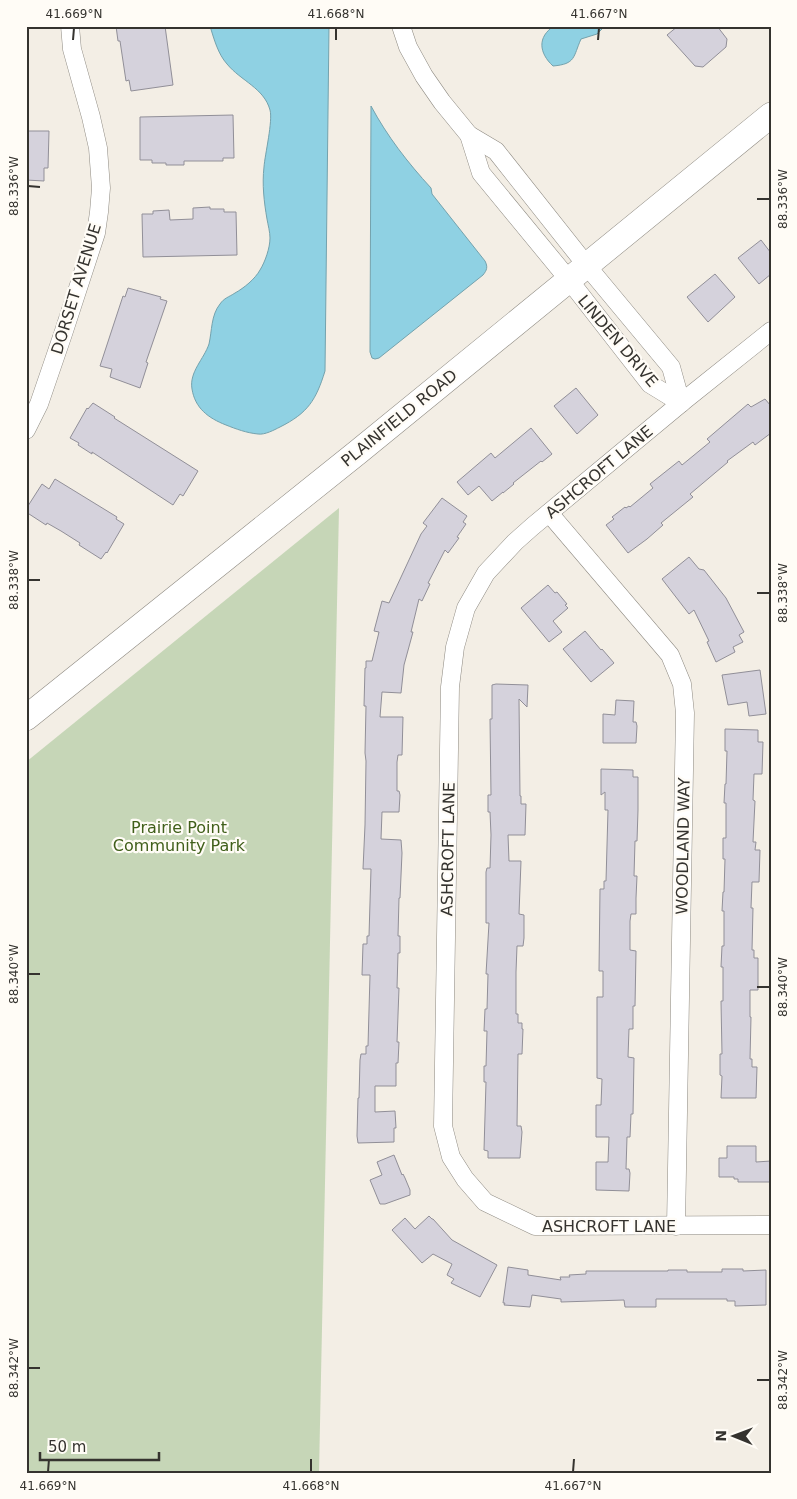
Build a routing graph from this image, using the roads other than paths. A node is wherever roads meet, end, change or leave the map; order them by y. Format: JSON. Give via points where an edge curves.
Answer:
{"nodes":[{"id":1,"x":70,"y":26,"type":"edge"},
{"id":2,"x":401,"y":26,"type":"edge"},
{"id":3,"x":771,"y":116,"type":"edge"},
{"id":4,"x":469,"y":135,"type":"junction"},
{"id":5,"x":578,"y":273,"type":"junction"},
{"id":6,"x":771,"y":331,"type":"edge"},
{"id":7,"x":681,"y":403,"type":"junction"},
{"id":8,"x":26,"y":430,"type":"edge"},
{"id":9,"x":549,"y":513,"type":"junction"},
{"id":10,"x":26,"y":718,"type":"edge"},
{"id":11,"x":771,"y":1225,"type":"edge"},
{"id":12,"x":676,"y":1226,"type":"junction"}],
"edges":[{"from":1,"to":8,"type":"street","name":"DORSET AVENUE","via":[[72,49],[98,148],[99,212],[96,233],[63,334],[39,404]]},
{"from":2,"to":4,"type":"street","name":"LINDEN DRIVE","via":[[424,76]]},
{"from":3,"to":5,"type":"main road","name":"PLAINFIELD ROAD"},
{"from":4,"to":5,"type":"street","name":"LINDEN DRIVE","via":[[496,151]]},
{"from":4,"to":5,"type":"street","name":"LINDEN DRIVE","via":[[481,173]]},
{"from":5,"to":7,"type":"street","name":"LINDEN DRIVE","via":[[650,384]]},
{"from":5,"to":7,"type":"street","name":"LINDEN DRIVE","via":[[671,366]]},
{"from":5,"to":10,"type":"main road","name":"PLAINFIELD ROAD"},
{"from":6,"to":7,"type":"street","name":"ASHCROFT LANE"},
{"from":7,"to":9,"type":"street","name":"ASHCROFT LANE"},
{"from":9,"to":12,"type":"street","name":"WOODLAND WAY","via":[[670,655],[682,684],[685,713]]},
{"from":9,"to":12,"type":"street","name":"ASHCROFT LANE","via":[[486,573],[466,608],[455,647],[450,687],[443,1126],[451,1157],[464,1180],[485,1202],[535,1226]]},
{"from":11,"to":12,"type":"street","name":"ASHCROFT LANE"}]}
